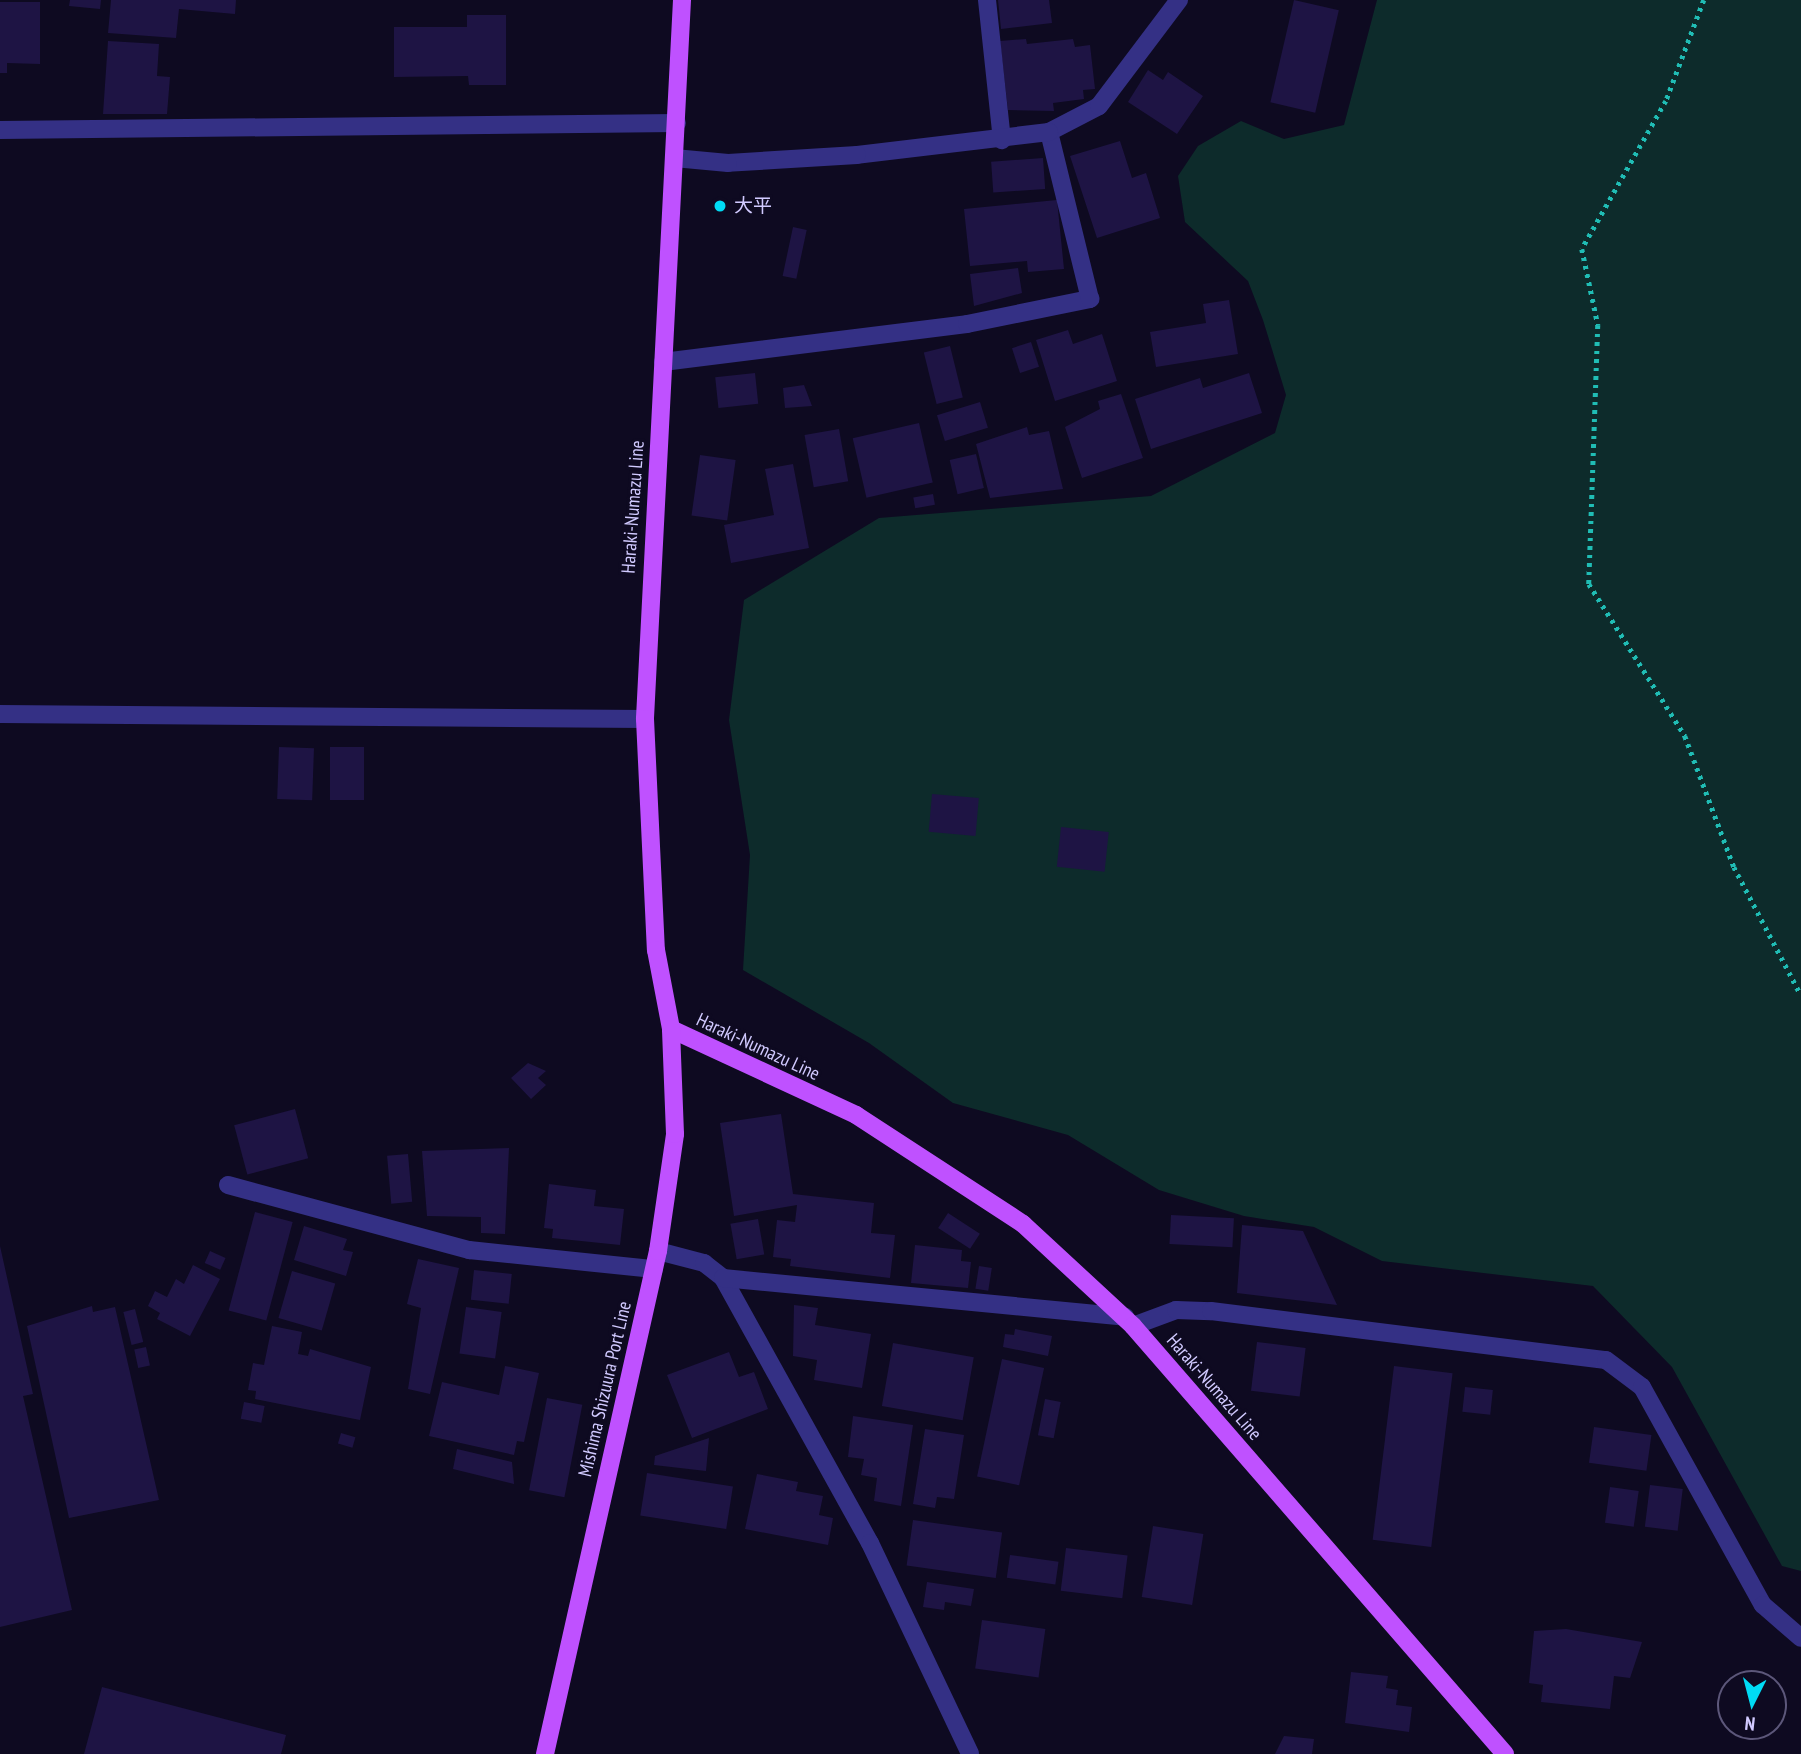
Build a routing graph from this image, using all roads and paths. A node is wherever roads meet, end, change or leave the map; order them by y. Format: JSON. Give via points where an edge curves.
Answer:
{"nodes":[{"id":1,"x":681,"y":0,"type":"edge"},
{"id":2,"x":987,"y":0,"type":"edge"},
{"id":3,"x":1179,"y":0,"type":"edge"},
{"id":4,"x":1704,"y":0,"type":"edge"},
{"id":5,"x":677,"y":123,"type":"junction"},
{"id":6,"x":0,"y":130,"type":"edge"},
{"id":7,"x":1049,"y":132,"type":"junction"},
{"id":8,"x":1002,"y":140,"type":"junction"},
{"id":9,"x":674,"y":158,"type":"junction"},
{"id":10,"x":663,"y":362,"type":"junction"},
{"id":11,"x":0,"y":714,"type":"edge"},
{"id":12,"x":645,"y":719,"type":"junction"},
{"id":13,"x":1801,"y":995,"type":"edge"},
{"id":14,"x":671,"y":1029,"type":"junction"},
{"id":15,"x":228,"y":1185,"type":"dead end"},
{"id":16,"x":656,"y":1260,"type":"junction"},
{"id":17,"x":723,"y":1278,"type":"junction"},
{"id":18,"x":1129,"y":1322,"type":"junction"},
{"id":19,"x":1801,"y":1638,"type":"edge"},
{"id":20,"x":544,"y":1754,"type":"edge"},
{"id":21,"x":970,"y":1754,"type":"edge"},
{"id":22,"x":1505,"y":1754,"type":"edge"}],
"edges":[{"from":1,"to":5,"type":"main road","name":"Haraki-Numazu Line"},
{"from":2,"to":8,"type":"street"},
{"from":3,"to":7,"type":"street","via":[[1099,106]]},
{"from":4,"to":13,"type":"path","via":[[1666,101],[1582,249],[1598,325],[1589,583],[1685,736],[1734,867]]},
{"from":5,"to":6,"type":"street"},
{"from":5,"to":9,"type":"main road","name":"Haraki-Numazu Line"},
{"from":7,"to":8,"type":"street"},
{"from":7,"to":10,"type":"street","via":[[1090,299],[967,324]]},
{"from":8,"to":9,"type":"street","via":[[729,163]]},
{"from":9,"to":10,"type":"main road","name":"Haraki-Numazu Line"},
{"from":10,"to":12,"type":"main road","name":"Haraki-Numazu Line"},
{"from":11,"to":12,"type":"street"},
{"from":12,"to":14,"type":"main road","name":"Haraki-Numazu Line","via":[[656,950]]},
{"from":14,"to":16,"type":"main road","name":"Mishima Shizuura Port Line","via":[[675,1134]]},
{"from":14,"to":18,"type":"main road","name":"Haraki-Numazu Line","via":[[856,1115],[968,1186],[1023,1224]]},
{"from":15,"to":16,"type":"street","via":[[469,1250]]},
{"from":16,"to":17,"type":"street","via":[[704,1263]]},
{"from":16,"to":20,"type":"main road","name":"Mishima Shizuura Port Line"},
{"from":17,"to":18,"type":"street"},
{"from":17,"to":21,"type":"street","via":[[870,1543]]},
{"from":18,"to":19,"type":"street","via":[[1176,1310],[1211,1311],[1606,1360],[1642,1387],[1763,1605]]},
{"from":18,"to":22,"type":"main road","name":"Haraki-Numazu Line"}]}
